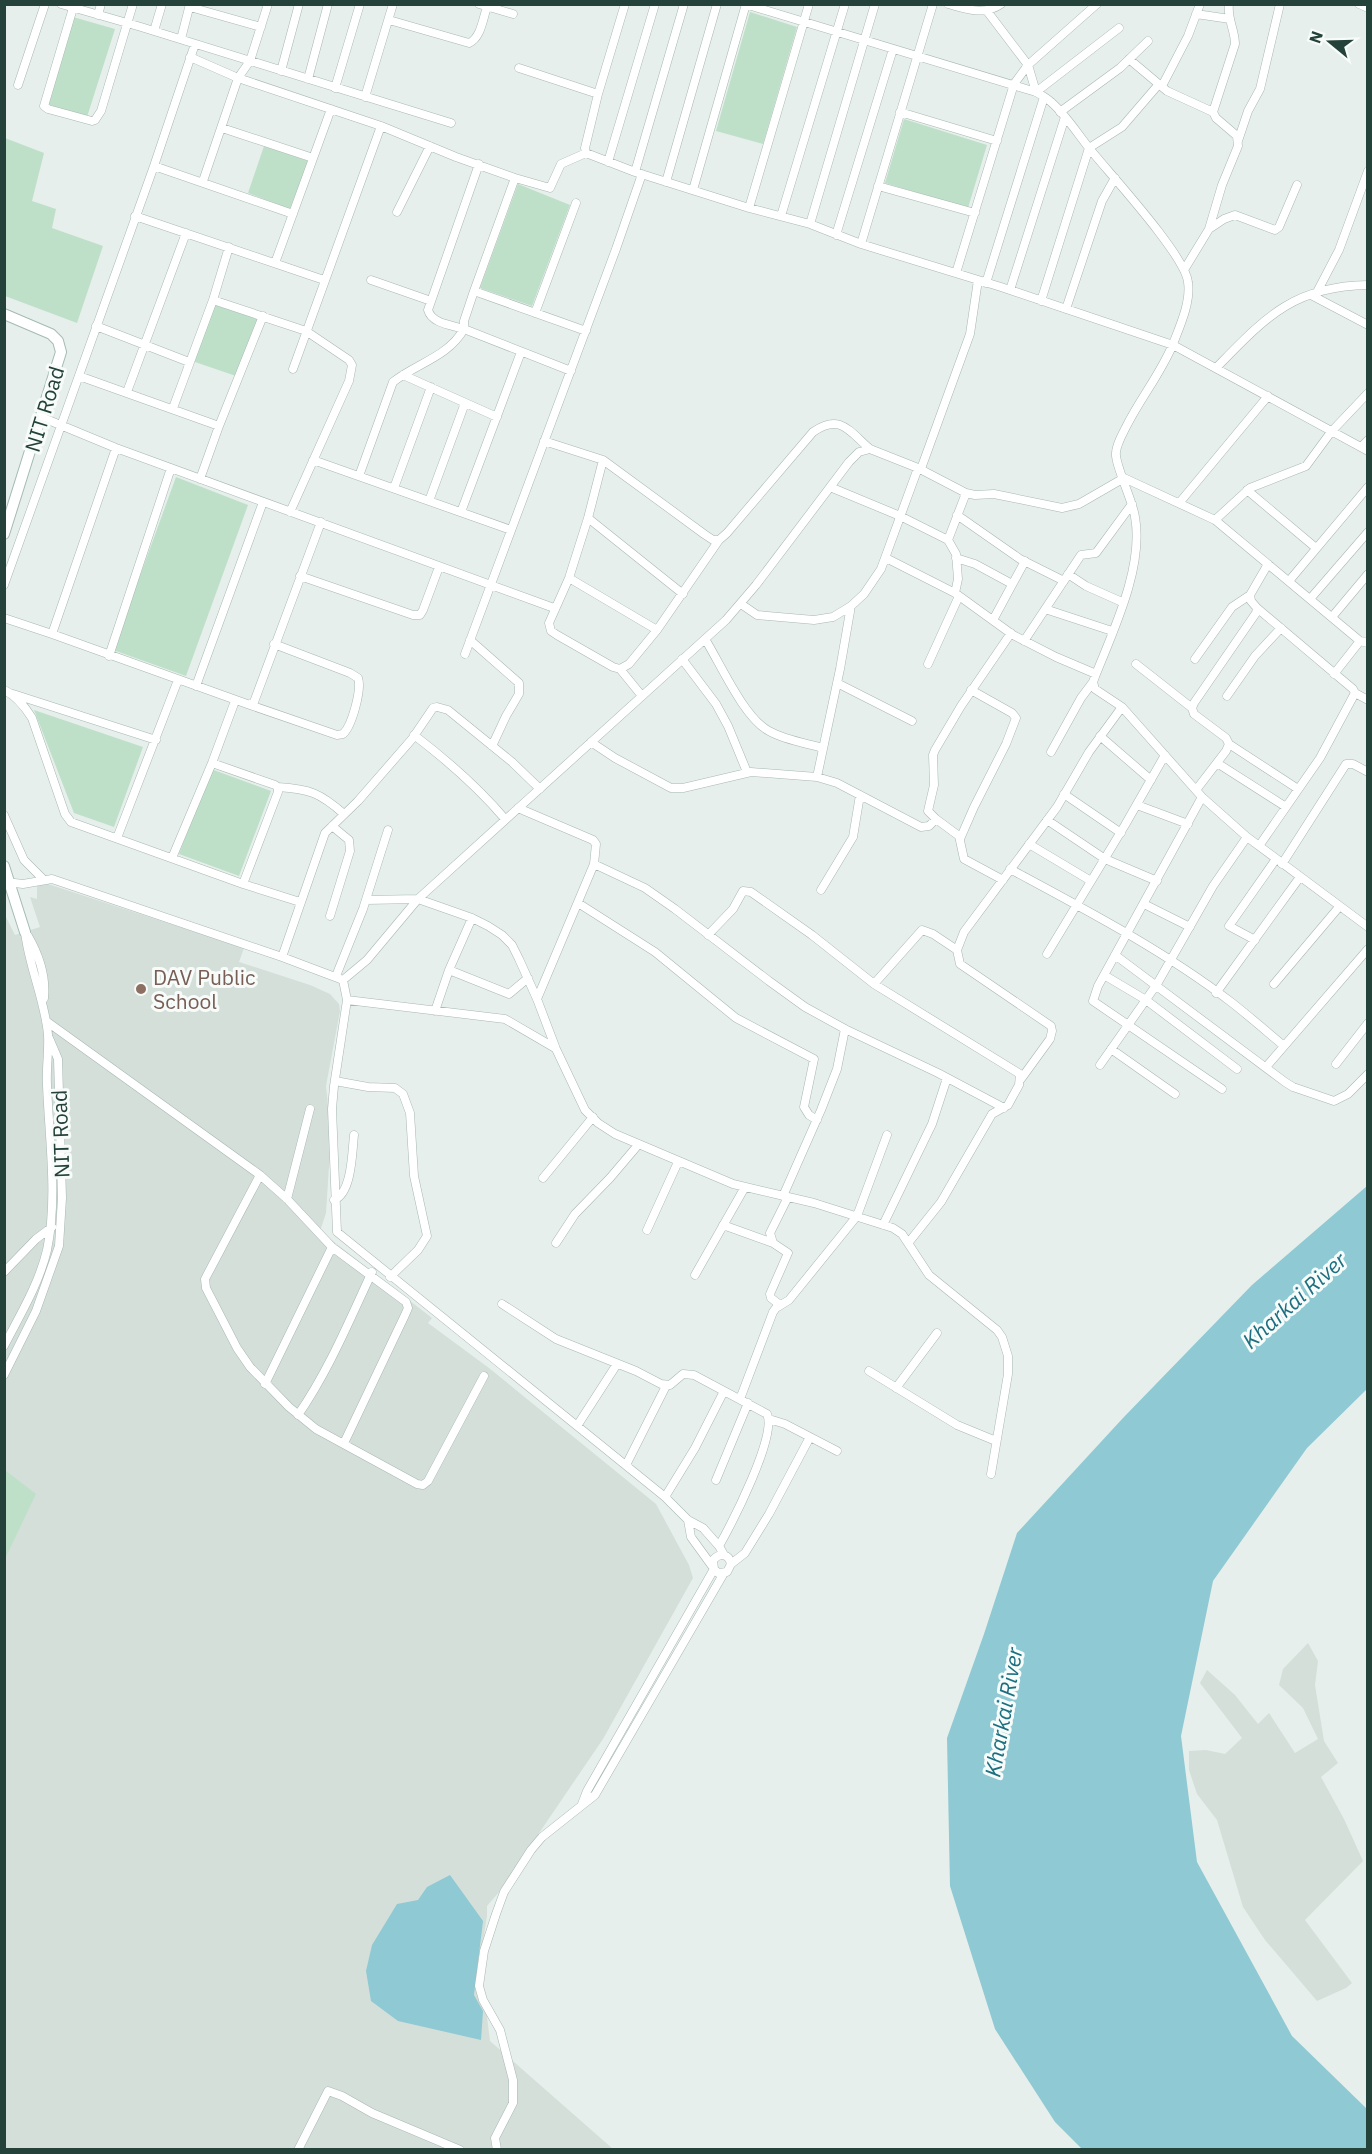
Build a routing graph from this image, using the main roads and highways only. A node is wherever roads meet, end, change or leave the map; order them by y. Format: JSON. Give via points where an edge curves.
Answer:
{"nodes":[{"id":1,"x":4,"y":314,"type":"edge"},
{"id":2,"x":4,"y":534,"type":"edge"},
{"id":3,"x":4,"y":866,"type":"edge"},
{"id":4,"x":8,"y":883,"type":"edge"},
{"id":5,"x":25,"y":932,"type":"road end"}],
"edges":[{"from":1,"to":2,"type":"main road","name":"NIT Road","via":[[51,334],[61,352]]},
{"from":3,"to":4,"type":"main road","name":"NIT Road"},
{"from":4,"to":5,"type":"main road","name":"NIT Road"}]}
